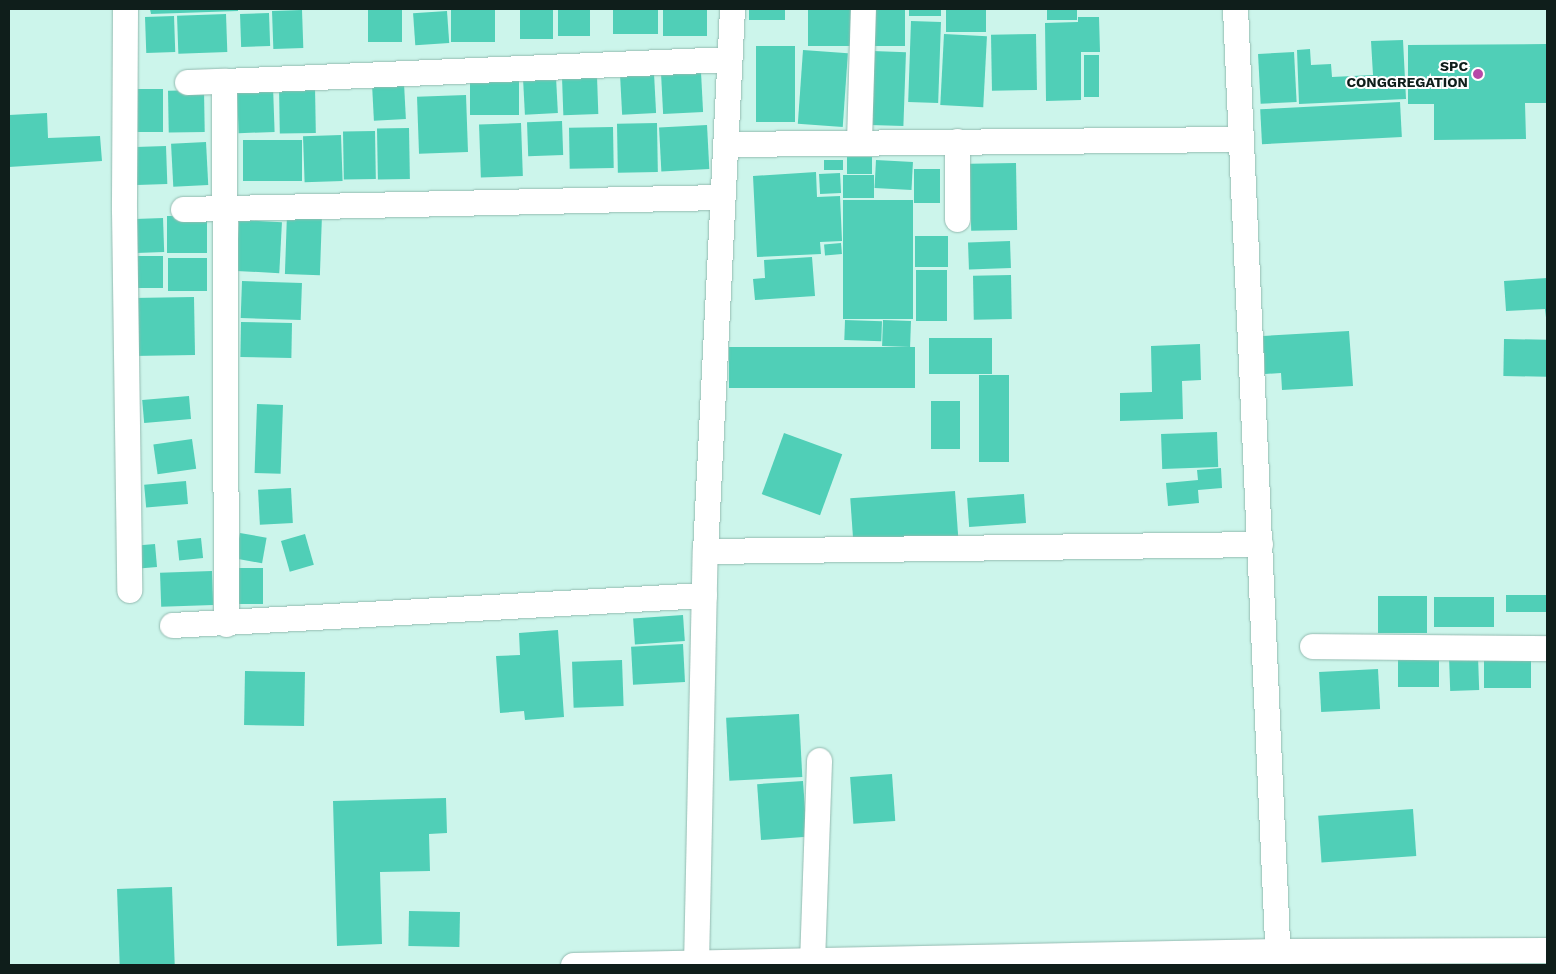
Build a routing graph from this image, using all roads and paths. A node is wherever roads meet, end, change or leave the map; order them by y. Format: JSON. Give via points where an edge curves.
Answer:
{"nodes":[{"id":1,"x":125,"y":9,"type":"edge"},
{"id":2,"x":732,"y":9,"type":"edge"},
{"id":3,"x":864,"y":9,"type":"edge"},
{"id":4,"x":1235,"y":9,"type":"edge"},
{"id":5,"x":729,"y":59,"type":"junction"},
{"id":6,"x":224,"y":81,"type":"junction"},
{"id":7,"x":187,"y":82,"type":"dead end"},
{"id":8,"x":1241,"y":139,"type":"junction"},
{"id":9,"x":859,"y":141,"type":"junction"},
{"id":10,"x":957,"y":141,"type":"junction"},
{"id":11,"x":726,"y":144,"type":"junction"},
{"id":12,"x":721,"y":197,"type":"junction"},
{"id":13,"x":223,"y":208,"type":"junction"},
{"id":14,"x":183,"y":209,"type":"dead end"},
{"id":15,"x":957,"y":219,"type":"dead end"},
{"id":16,"x":1260,"y":544,"type":"junction"},
{"id":17,"x":705,"y":551,"type":"junction"},
{"id":18,"x":129,"y":590,"type":"dead end"},
{"id":19,"x":704,"y":595,"type":"junction"},
{"id":20,"x":226,"y":624,"type":"junction"},
{"id":21,"x":172,"y":625,"type":"dead end"},
{"id":22,"x":1312,"y":646,"type":"dead end"},
{"id":23,"x":1547,"y":648,"type":"edge"},
{"id":24,"x":819,"y":760,"type":"dead end"},
{"id":25,"x":1547,"y":950,"type":"edge"},
{"id":26,"x":1278,"y":958,"type":"edge"},
{"id":27,"x":812,"y":962,"type":"junction"},
{"id":28,"x":573,"y":965,"type":"edge"},
{"id":29,"x":696,"y":965,"type":"edge"}],
"edges":[{"from":1,"to":18,"type":"street"},
{"from":2,"to":5,"type":"street"},
{"from":3,"to":9,"type":"street"},
{"from":4,"to":8,"type":"street"},
{"from":5,"to":6,"type":"street"},
{"from":5,"to":11,"type":"street"},
{"from":6,"to":7,"type":"street"},
{"from":6,"to":13,"type":"street"},
{"from":8,"to":10,"type":"street"},
{"from":8,"to":16,"type":"street"},
{"from":9,"to":10,"type":"street"},
{"from":9,"to":11,"type":"street"},
{"from":10,"to":15,"type":"street"},
{"from":11,"to":12,"type":"street"},
{"from":12,"to":13,"type":"street"},
{"from":12,"to":17,"type":"street"},
{"from":13,"to":14,"type":"street"},
{"from":13,"to":20,"type":"street"},
{"from":16,"to":17,"type":"street"},
{"from":16,"to":26,"type":"street"},
{"from":17,"to":19,"type":"street"},
{"from":19,"to":20,"type":"street"},
{"from":19,"to":29,"type":"street"},
{"from":20,"to":21,"type":"street"},
{"from":22,"to":23,"type":"street"},
{"from":24,"to":27,"type":"street"},
{"from":25,"to":26,"type":"street"},
{"from":26,"to":27,"type":"street"},
{"from":27,"to":29,"type":"street"},
{"from":28,"to":29,"type":"street"}]}
